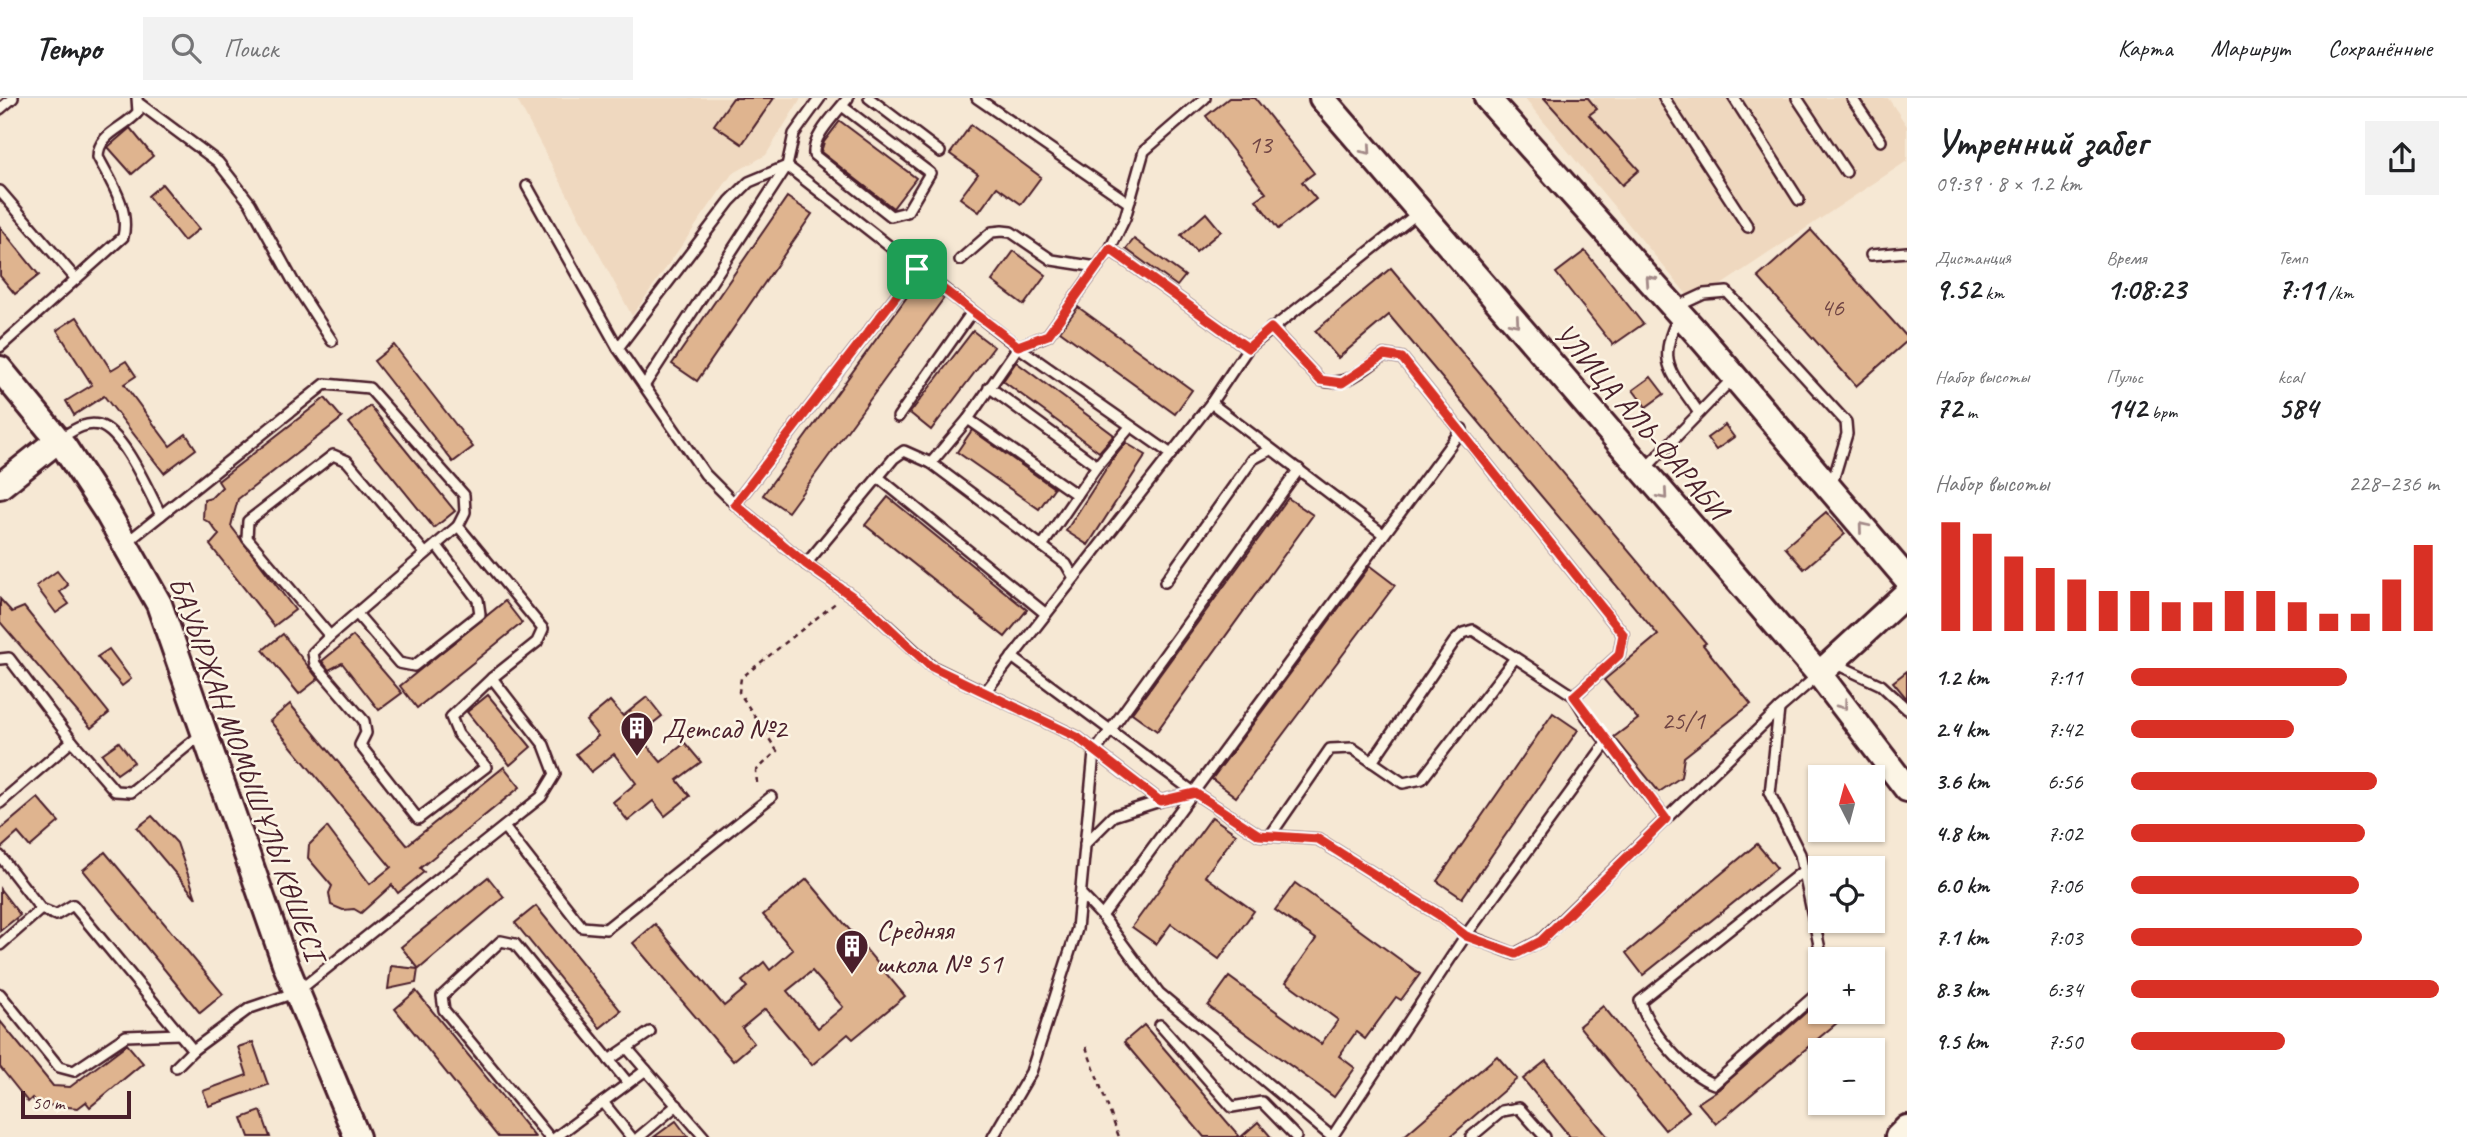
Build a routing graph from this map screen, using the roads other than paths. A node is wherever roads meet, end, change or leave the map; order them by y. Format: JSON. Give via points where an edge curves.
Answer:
{"nodes":[{"id":1,"x":13,"y":98,"type":"edge"},
{"id":2,"x":820,"y":98,"type":"edge"},
{"id":3,"x":869,"y":98,"type":"edge"},
{"id":4,"x":977,"y":98,"type":"edge"},
{"id":5,"x":1205,"y":98,"type":"edge"},
{"id":6,"x":1486,"y":98,"type":"edge"},
{"id":7,"x":1664,"y":98,"type":"edge"},
{"id":8,"x":1734,"y":98,"type":"edge"},
{"id":9,"x":1797,"y":98,"type":"edge"},
{"id":10,"x":1852,"y":98,"type":"edge"},
{"id":11,"x":139,"y":101,"type":"edge"},
{"id":12,"x":845,"y":102,"type":"edge"},
{"id":13,"x":1331,"y":103,"type":"edge"},
{"id":14,"x":0,"y":109,"type":"edge"},
{"id":15,"x":1881,"y":141,"type":"dead end"},
{"id":16,"x":940,"y":152,"type":"dead end"},
{"id":17,"x":787,"y":166,"type":"junction"},
{"id":18,"x":1846,"y":172,"type":"dead end"},
{"id":19,"x":527,"y":186,"type":"dead end"},
{"id":20,"x":0,"y":191,"type":"edge"},
{"id":21,"x":1800,"y":200,"type":"dead end"},
{"id":22,"x":1129,"y":203,"type":"junction"},
{"id":23,"x":1420,"y":211,"type":"junction"},
{"id":24,"x":1748,"y":227,"type":"dead end"},
{"id":25,"x":1110,"y":249,"type":"junction"},
{"id":26,"x":1907,"y":252,"type":"edge"},
{"id":27,"x":1871,"y":255,"type":"dead end"},
{"id":28,"x":960,"y":260,"type":"dead end"},
{"id":29,"x":1097,"y":267,"type":"junction"},
{"id":30,"x":917,"y":269,"type":"junction"},
{"id":31,"x":76,"y":279,"type":"junction"},
{"id":32,"x":1677,"y":311,"type":"junction"},
{"id":33,"x":972,"y":312,"type":"junction"},
{"id":34,"x":1271,"y":328,"type":"junction"},
{"id":35,"x":332,"y":341,"type":"dead end"},
{"id":36,"x":1018,"y":346,"type":"junction"},
{"id":37,"x":0,"y":347,"type":"edge"},
{"id":38,"x":618,"y":348,"type":"junction"},
{"id":39,"x":1248,"y":348,"type":"junction"},
{"id":40,"x":0,"y":369,"type":"edge"},
{"id":41,"x":1735,"y":376,"type":"junction"},
{"id":42,"x":644,"y":386,"type":"junction"},
{"id":43,"x":989,"y":387,"type":"junction"},
{"id":44,"x":1211,"y":403,"type":"junction"},
{"id":45,"x":1699,"y":413,"type":"junction"},
{"id":46,"x":898,"y":417,"type":"dead end"},
{"id":47,"x":968,"y":419,"type":"junction"},
{"id":48,"x":1129,"y":427,"type":"junction"},
{"id":49,"x":1461,"y":429,"type":"junction"},
{"id":50,"x":58,"y":440,"type":"junction"},
{"id":51,"x":1270,"y":450,"type":"junction"},
{"id":52,"x":1171,"y":454,"type":"junction"},
{"id":53,"x":930,"y":463,"type":"junction"},
{"id":54,"x":1097,"y":466,"type":"junction"},
{"id":55,"x":1299,"y":469,"type":"junction"},
{"id":56,"x":1643,"y":471,"type":"junction"},
{"id":57,"x":878,"y":477,"type":"junction"},
{"id":58,"x":0,"y":486,"type":"edge"},
{"id":59,"x":1831,"y":489,"type":"junction"},
{"id":60,"x":1077,"y":495,"type":"junction"},
{"id":61,"x":735,"y":504,"type":"junction"},
{"id":62,"x":161,"y":515,"type":"junction"},
{"id":63,"x":458,"y":526,"type":"junction"},
{"id":64,"x":1383,"y":534,"type":"junction"},
{"id":65,"x":125,"y":544,"type":"junction"},
{"id":66,"x":1042,"y":545,"type":"junction"},
{"id":67,"x":436,"y":546,"type":"junction"},
{"id":68,"x":425,"y":553,"type":"junction"},
{"id":69,"x":806,"y":564,"type":"junction"},
{"id":70,"x":1074,"y":578,"type":"junction"},
{"id":71,"x":1907,"y":579,"type":"edge"},
{"id":72,"x":1165,"y":582,"type":"dead end"},
{"id":73,"x":1907,"y":593,"type":"edge"},
{"id":74,"x":357,"y":614,"type":"junction"},
{"id":75,"x":1046,"y":614,"type":"junction"},
{"id":76,"x":330,"y":636,"type":"junction"},
{"id":77,"x":1012,"y":657,"type":"junction"},
{"id":78,"x":1515,"y":657,"type":"junction"},
{"id":79,"x":0,"y":659,"type":"edge"},
{"id":80,"x":1826,"y":668,"type":"junction"},
{"id":81,"x":492,"y":678,"type":"junction"},
{"id":82,"x":985,"y":692,"type":"junction"},
{"id":83,"x":1574,"y":696,"type":"junction"},
{"id":84,"x":1779,"y":709,"type":"junction"},
{"id":85,"x":1907,"y":709,"type":"edge"},
{"id":86,"x":1110,"y":730,"type":"junction"},
{"id":87,"x":204,"y":732,"type":"junction"},
{"id":88,"x":72,"y":741,"type":"junction"},
{"id":89,"x":1607,"y":742,"type":"junction"},
{"id":90,"x":1094,"y":752,"type":"junction"},
{"id":91,"x":1372,"y":762,"type":"junction"},
{"id":92,"x":1907,"y":789,"type":"edge"},
{"id":93,"x":1195,"y":793,"type":"junction"},
{"id":94,"x":771,"y":797,"type":"dead end"},
{"id":95,"x":1160,"y":801,"type":"junction"},
{"id":96,"x":0,"y":803,"type":"edge"},
{"id":97,"x":1666,"y":819,"type":"junction"},
{"id":98,"x":503,"y":827,"type":"junction"},
{"id":99,"x":1270,"y":836,"type":"junction"},
{"id":100,"x":1086,"y":844,"type":"junction"},
{"id":101,"x":0,"y":856,"type":"edge"},
{"id":102,"x":1803,"y":870,"type":"junction"},
{"id":103,"x":1081,"y":894,"type":"junction"},
{"id":104,"x":41,"y":909,"type":"junction"},
{"id":105,"x":1102,"y":916,"type":"junction"},
{"id":106,"x":1466,"y":936,"type":"junction"},
{"id":107,"x":0,"y":945,"type":"edge"},
{"id":108,"x":1819,"y":947,"type":"edge"},
{"id":109,"x":297,"y":992,"type":"junction"},
{"id":110,"x":0,"y":994,"type":"edge"},
{"id":111,"x":1808,"y":1002,"type":"edge"},
{"id":112,"x":1160,"y":1025,"type":"dead end"},
{"id":113,"x":650,"y":1032,"type":"dead end"},
{"id":114,"x":180,"y":1034,"type":"junction"},
{"id":115,"x":627,"y":1048,"type":"junction"},
{"id":116,"x":193,"y":1050,"type":"junction"},
{"id":117,"x":609,"y":1060,"type":"junction"},
{"id":118,"x":176,"y":1067,"type":"dead end"},
{"id":119,"x":646,"y":1070,"type":"junction"},
{"id":120,"x":628,"y":1083,"type":"junction"},
{"id":121,"x":603,"y":1102,"type":"junction"},
{"id":122,"x":677,"y":1105,"type":"junction"},
{"id":123,"x":1907,"y":1128,"type":"edge"},
{"id":124,"x":357,"y":1137,"type":"edge"},
{"id":125,"x":549,"y":1137,"type":"edge"},
{"id":126,"x":556,"y":1137,"type":"edge"},
{"id":127,"x":631,"y":1137,"type":"edge"},
{"id":128,"x":639,"y":1137,"type":"edge"},
{"id":129,"x":704,"y":1137,"type":"edge"},
{"id":130,"x":993,"y":1137,"type":"edge"},
{"id":131,"x":1296,"y":1137,"type":"edge"},
{"id":132,"x":1332,"y":1137,"type":"edge"},
{"id":133,"x":1471,"y":1137,"type":"edge"},
{"id":134,"x":1545,"y":1137,"type":"edge"},
{"id":135,"x":1898,"y":1137,"type":"edge"}],
"edges":[{"from":1,"to":14,"type":"lane"},
{"from":2,"to":17,"type":"lane","via":[[794,134]]},
{"from":3,"to":16,"type":"lane"},
{"from":4,"to":22,"type":"lane"},
{"from":5,"to":22,"type":"lane","via":[[1144,151]]},
{"from":32,"to":6,"type":"main road","one_way":true},
{"from":7,"to":24,"type":"lane"},
{"from":8,"to":21,"type":"lane"},
{"from":9,"to":18,"type":"lane"},
{"from":10,"to":15,"type":"lane"},
{"from":11,"to":31,"type":"lane","via":[[132,119],[98,149],[121,204],[126,224],[123,237]]},
{"from":11,"to":35,"type":"lane","via":[[218,162],[250,203]]},
{"from":12,"to":12,"type":"lane","via":[[813,146],[814,155],[891,216],[907,212],[930,173]]},
{"from":13,"to":23,"type":"main road","name":"УЛИЦА АЛЬ-ФАРАБИ","one_way":true},
{"from":17,"to":30,"type":"lane"},
{"from":17,"to":38,"type":"lane","via":[[749,182],[730,201]]},
{"from":17,"to":42,"type":"lane"},
{"from":19,"to":38,"type":"lane"},
{"from":20,"to":31,"type":"lane"},
{"from":22,"to":25,"type":"lane"},
{"from":23,"to":34,"type":"lane"},
{"from":23,"to":56,"type":"main road","name":"УЛИЦА АЛЬ-ФАРАБИ","one_way":true},
{"from":25,"to":29,"type":"lane"},
{"from":25,"to":39,"type":"lane"},
{"from":26,"to":27,"type":"lane"},
{"from":28,"to":29,"type":"lane","via":[[992,232],[1002,231],[1011,232],[1052,260]]},
{"from":29,"to":36,"type":"lane","via":[[1048,335]]},
{"from":30,"to":33,"type":"lane"},
{"from":30,"to":61,"type":"lane"},
{"from":31,"to":37,"type":"lane"},
{"from":32,"to":41,"type":"main road"},
{"from":32,"to":45,"type":"lane","via":[[1666,349],[1668,366]]},
{"from":32,"to":59,"type":"lane","via":[[1704,294],[1727,292],[1846,422],[1847,434]]},
{"from":33,"to":36,"type":"lane"},
{"from":33,"to":46,"type":"lane"},
{"from":34,"to":39,"type":"lane"},
{"from":34,"to":49,"type":"lane","via":[[1320,380],[1330,384],[1342,383],[1384,355],[1402,358]]},
{"from":36,"to":43,"type":"lane"},
{"from":36,"to":48,"type":"lane"},
{"from":38,"to":42,"type":"lane"},
{"from":39,"to":44,"type":"lane"},
{"from":40,"to":50,"type":"main road","name":"БАУЫРЖАН МОМЫШҰЛЫ КӨШЕСІ"},
{"from":41,"to":45,"type":"lane"},
{"from":41,"to":59,"type":"main road"},
{"from":42,"to":61,"type":"lane","via":[[705,474]]},
{"from":43,"to":47,"type":"lane"},
{"from":43,"to":54,"type":"lane"},
{"from":44,"to":51,"type":"lane"},
{"from":44,"to":52,"type":"lane"},
{"from":45,"to":56,"type":"lane"},
{"from":47,"to":53,"type":"lane"},
{"from":47,"to":60,"type":"lane"},
{"from":48,"to":52,"type":"lane"},
{"from":48,"to":54,"type":"lane"},
{"from":49,"to":64,"type":"lane"},
{"from":49,"to":83,"type":"lane","via":[[1623,634],[1619,655]]},
{"from":50,"to":58,"type":"main road"},
{"from":50,"to":62,"type":"lane","via":[[85,424],[101,425],[122,443]]},
{"from":50,"to":65,"type":"main road","name":"БАУЫРЖАН МОМЫШҰЛЫ КӨШЕСІ"},
{"from":51,"to":55,"type":"lane"},
{"from":51,"to":72,"type":"lane","via":[[1254,458]]},
{"from":52,"to":70,"type":"lane"},
{"from":53,"to":57,"type":"lane","via":[[904,451]]},
{"from":53,"to":66,"type":"lane"},
{"from":54,"to":60,"type":"lane"},
{"from":55,"to":64,"type":"lane"},
{"from":55,"to":86,"type":"lane"},
{"from":56,"to":80,"type":"main road","name":"УЛИЦА АЛЬ-ФАРАБИ","one_way":true},
{"from":57,"to":69,"type":"lane"},
{"from":57,"to":75,"type":"lane"},
{"from":71,"to":59,"type":"main road","one_way":true},
{"from":60,"to":66,"type":"lane"},
{"from":61,"to":69,"type":"lane"},
{"from":62,"to":63,"type":"lane","via":[[325,384],[369,388],[464,495],[465,512]]},
{"from":62,"to":65,"type":"lane"},
{"from":63,"to":67,"type":"lane"},
{"from":63,"to":81,"type":"lane","via":[[543,629],[537,642]]},
{"from":64,"to":93,"type":"lane"},
{"from":65,"to":87,"type":"main road","name":"БАУЫРЖАН МОМЫШҰЛЫ КӨШЕСІ","via":[[159,604]]},
{"from":66,"to":70,"type":"lane","via":[[1066,564]]},
{"from":67,"to":68,"type":"lane"},
{"from":67,"to":74,"type":"lane","via":[[478,600],[480,614],[414,666],[399,663]]},
{"from":68,"to":74,"type":"lane"},
{"from":68,"to":76,"type":"lane","via":[[346,460],[333,455],[248,521],[247,538]]},
{"from":69,"to":82,"type":"lane","via":[[866,606],[930,666]]},
{"from":70,"to":75,"type":"lane"},
{"from":73,"to":80,"type":"main road"},
{"from":74,"to":76,"type":"lane"},
{"from":75,"to":77,"type":"lane"},
{"from":76,"to":81,"type":"lane","via":[[313,653],[315,664],[364,721],[366,733],[360,745],[418,819],[486,767],[458,734],[451,717]]},
{"from":77,"to":82,"type":"lane"},
{"from":77,"to":86,"type":"lane"},
{"from":78,"to":83,"type":"lane"},
{"from":78,"to":91,"type":"lane","via":[[1422,779],[1403,783]]},
{"from":78,"to":91,"type":"lane","via":[[1473,631],[1463,633]]},
{"from":79,"to":88,"type":"lane","via":[[9,658]]},
{"from":80,"to":84,"type":"lane"},
{"from":80,"to":85,"type":"lane","via":[[1881,685]]},
{"from":80,"to":92,"type":"main road","name":"УЛИЦА АЛЬ-ФАРАБИ","one_way":true},
{"from":81,"to":98,"type":"lane","via":[[544,745],[555,774],[541,797]]},
{"from":82,"to":90,"type":"lane","via":[[1077,737]]},
{"from":83,"to":89,"type":"lane"},
{"from":84,"to":97,"type":"lane"},
{"from":84,"to":102,"type":"lane","via":[[1770,794],[1800,854]]},
{"from":86,"to":90,"type":"lane"},
{"from":86,"to":93,"type":"lane"},
{"from":87,"to":88,"type":"lane","via":[[131,792],[115,791]]},
{"from":87,"to":109,"type":"main road","name":"БАУЫРЖАН МОМЫШҰЛЫ КӨШЕСІ"},
{"from":88,"to":96,"type":"lane"},
{"from":89,"to":97,"type":"lane"},
{"from":89,"to":106,"type":"lane"},
{"from":90,"to":95,"type":"lane"},
{"from":90,"to":100,"type":"lane"},
{"from":91,"to":99,"type":"lane","via":[[1352,748],[1331,749]]},
{"from":93,"to":95,"type":"lane"},
{"from":93,"to":99,"type":"lane","via":[[1259,835]]},
{"from":93,"to":105,"type":"lane"},
{"from":94,"to":98,"type":"lane","via":[[606,929],[582,927]]},
{"from":95,"to":100,"type":"lane","via":[[1113,816]]},
{"from":97,"to":106,"type":"lane","via":[[1541,941],[1516,954]]},
{"from":98,"to":109,"type":"lane"},
{"from":99,"to":106,"type":"lane","via":[[1318,839]]},
{"from":100,"to":103,"type":"lane"},
{"from":101,"to":104,"type":"lane"},
{"from":102,"to":108,"type":"lane"},
{"from":102,"to":111,"type":"lane","via":[[1640,1000],[1645,1018],[1696,1077],[1714,1084]]},
{"from":103,"to":105,"type":"lane"},
{"from":103,"to":130,"type":"lane","via":[[1077,929],[1031,1072]]},
{"from":104,"to":107,"type":"lane"},
{"from":104,"to":114,"type":"lane","via":[[56,915],[73,905]]},
{"from":105,"to":132,"type":"lane","via":[[1159,993]]},
{"from":106,"to":132,"type":"lane"},
{"from":109,"to":116,"type":"lane","via":[[250,1008]]},
{"from":109,"to":124,"type":"main road","name":"БАУЫРЖАН МОМЫШҰЛЫ КӨШЕСІ"},
{"from":110,"to":114,"type":"lane","via":[[59,1066],[74,1071],[126,1036]]},
{"from":112,"to":131,"type":"lane","via":[[1232,1107],[1262,1102]]},
{"from":113,"to":115,"type":"lane"},
{"from":114,"to":116,"type":"lane"},
{"from":115,"to":117,"type":"lane"},
{"from":115,"to":119,"type":"lane"},
{"from":116,"to":118,"type":"lane"},
{"from":117,"to":120,"type":"lane"},
{"from":117,"to":125,"type":"lane","via":[[514,944],[501,941],[442,996],[444,1010]]},
{"from":119,"to":120,"type":"lane"},
{"from":119,"to":122,"type":"lane"},
{"from":120,"to":121,"type":"lane"},
{"from":121,"to":126,"type":"lane"},
{"from":121,"to":127,"type":"lane"},
{"from":122,"to":128,"type":"lane"},
{"from":122,"to":129,"type":"lane"},
{"from":123,"to":135,"type":"main road"},
{"from":133,"to":134,"type":"lane","via":[[1502,1111],[1519,1108]]}]}
